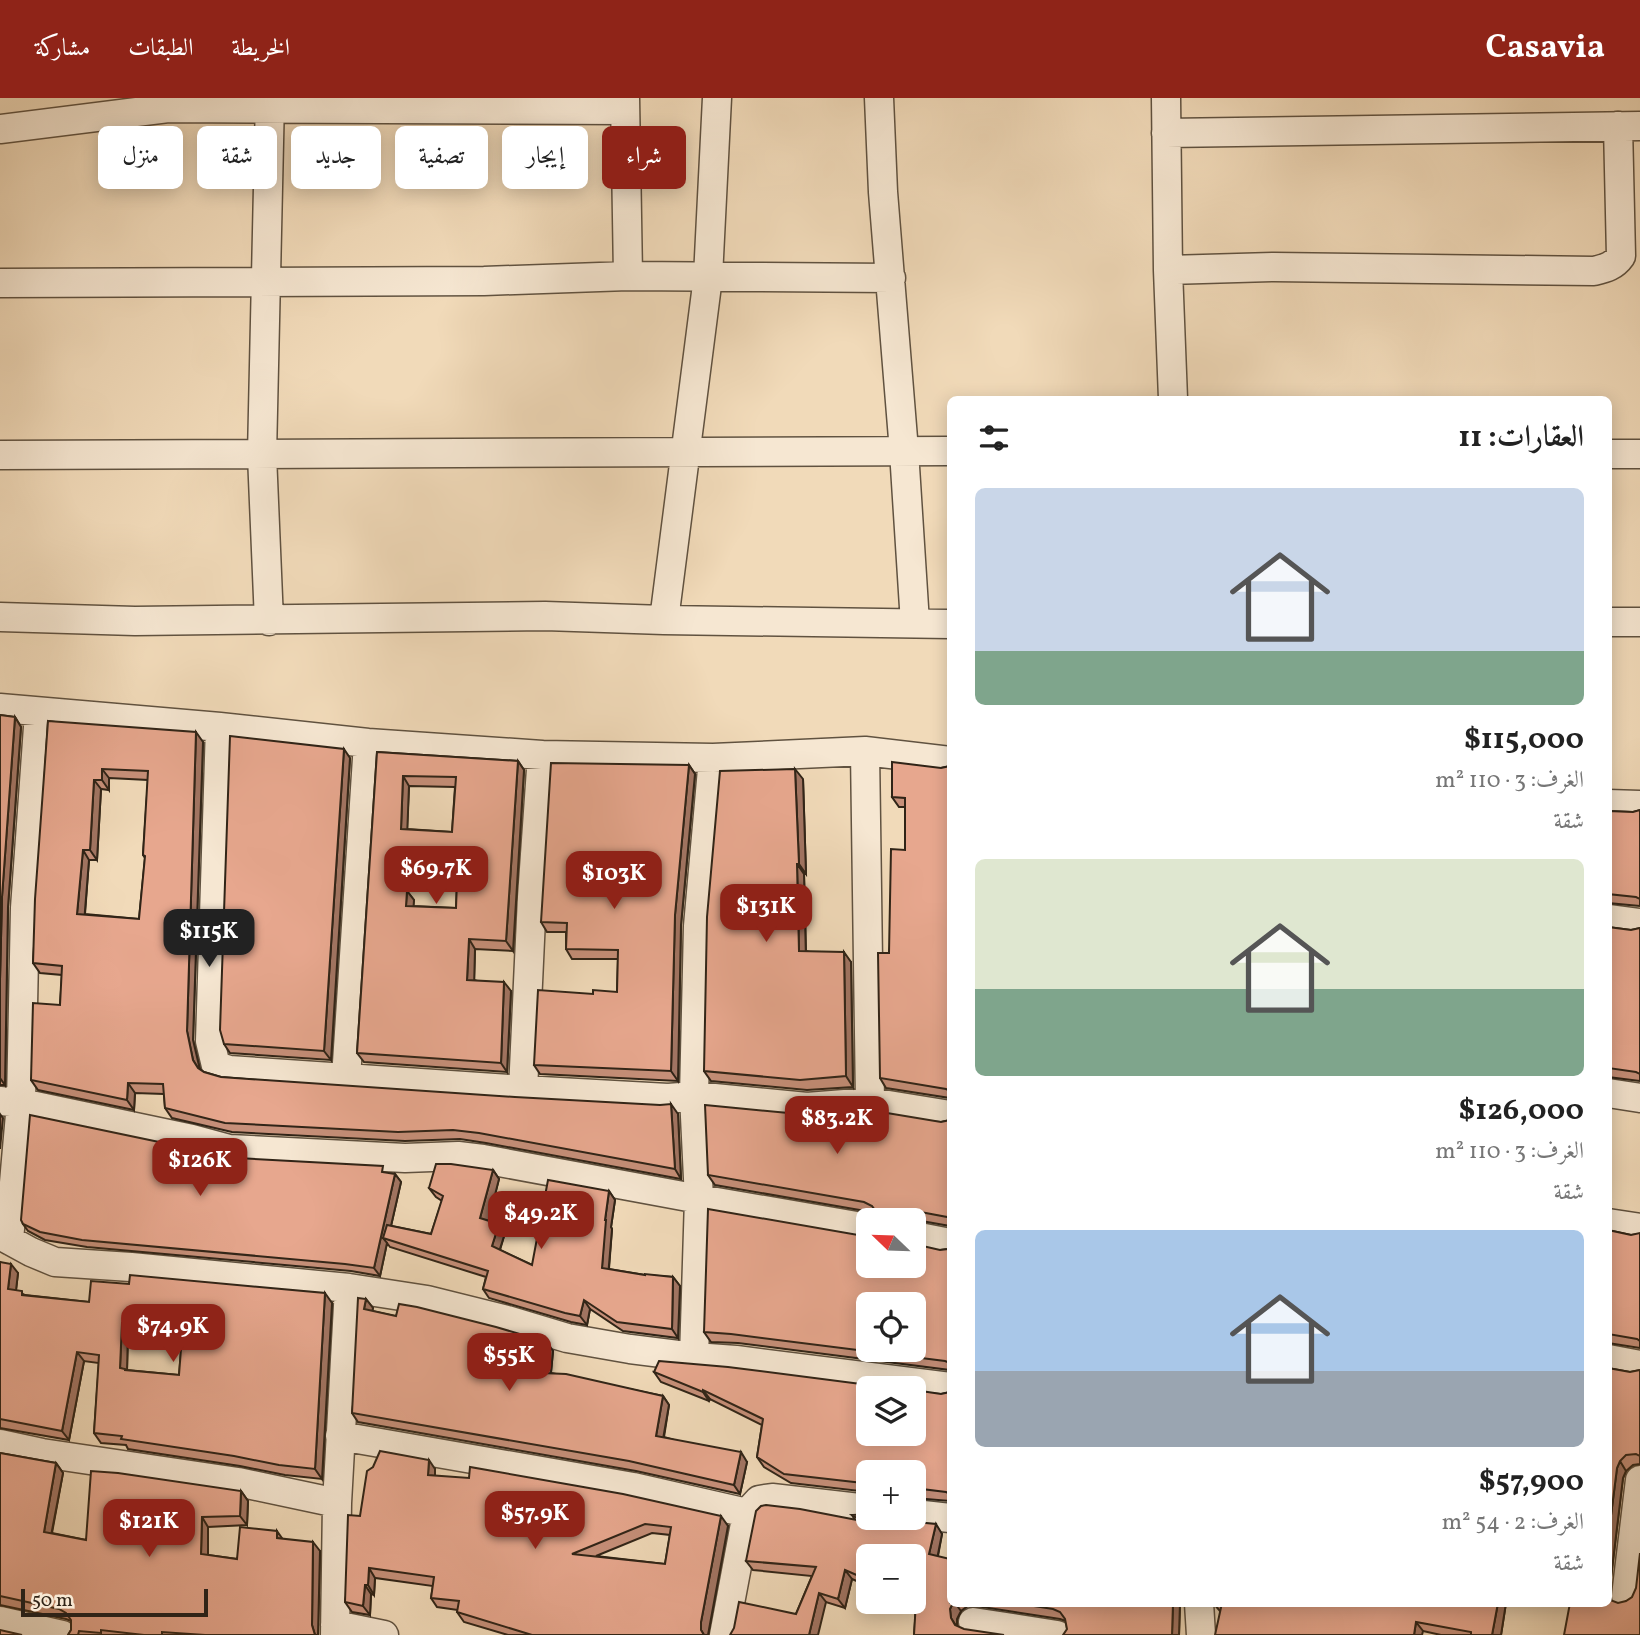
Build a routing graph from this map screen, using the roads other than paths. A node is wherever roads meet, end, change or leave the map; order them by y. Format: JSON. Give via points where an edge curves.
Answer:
{"nodes":[{"id":1,"x":717,"y":98,"type":"edge"},
{"id":2,"x":879,"y":98,"type":"edge"},
{"id":3,"x":1166,"y":98,"type":"edge"},
{"id":4,"x":270,"y":103,"type":"edge"},
{"id":5,"x":625,"y":104,"type":"edge"},
{"id":6,"x":1629,"y":126,"type":"edge"},
{"id":7,"x":0,"y":129,"type":"edge"},
{"id":8,"x":1166,"y":133,"type":"junction"},
{"id":9,"x":1168,"y":270,"type":"junction"},
{"id":10,"x":628,"y":276,"type":"junction"},
{"id":11,"x":708,"y":277,"type":"junction"},
{"id":12,"x":891,"y":278,"type":"junction"},
{"id":13,"x":267,"y":281,"type":"junction"},
{"id":14,"x":0,"y":283,"type":"edge"},
{"id":15,"x":1173,"y":396,"type":"edge"},
{"id":16,"x":687,"y":451,"type":"junction"},
{"id":17,"x":904,"y":451,"type":"junction"},
{"id":18,"x":947,"y":451,"type":"edge"},
{"id":19,"x":1612,"y":454,"type":"edge"},
{"id":20,"x":1640,"y":454,"type":"edge"},
{"id":21,"x":0,"y":455,"type":"edge"},
{"id":22,"x":262,"y":455,"type":"junction"},
{"id":23,"x":0,"y":617,"type":"edge"},
{"id":24,"x":664,"y":620,"type":"junction"},
{"id":25,"x":269,"y":621,"type":"junction"},
{"id":26,"x":1612,"y":622,"type":"edge"},
{"id":27,"x":1640,"y":622,"type":"edge"},
{"id":28,"x":915,"y":624,"type":"junction"},
{"id":29,"x":947,"y":624,"type":"edge"},
{"id":30,"x":0,"y":708,"type":"edge"},
{"id":31,"x":38,"y":713,"type":"junction"},
{"id":32,"x":220,"y":727,"type":"junction"},
{"id":33,"x":368,"y":743,"type":"junction"},
{"id":34,"x":865,"y":751,"type":"junction"},
{"id":35,"x":542,"y":755,"type":"junction"},
{"id":36,"x":713,"y":758,"type":"junction"},
{"id":37,"x":947,"y":761,"type":"edge"},
{"id":38,"x":1612,"y":804,"type":"edge"},
{"id":39,"x":1640,"y":805,"type":"edge"},
{"id":40,"x":1612,"y":920,"type":"edge"},
{"id":41,"x":1640,"y":923,"type":"edge"},
{"id":42,"x":346,"y":1078,"type":"junction"},
{"id":43,"x":523,"y":1090,"type":"junction"},
{"id":44,"x":1612,"y":1094,"type":"edge"},
{"id":45,"x":694,"y":1096,"type":"junction"},
{"id":46,"x":1640,"y":1098,"type":"edge"},
{"id":47,"x":10,"y":1102,"type":"edge"},
{"id":48,"x":870,"y":1102,"type":"junction"},
{"id":49,"x":947,"y":1115,"type":"edge"},
{"id":50,"x":699,"y":1199,"type":"junction"},
{"id":51,"x":1612,"y":1224,"type":"edge"},
{"id":52,"x":856,"y":1226,"type":"edge"},
{"id":53,"x":1640,"y":1228,"type":"edge"},
{"id":54,"x":4,"y":1237,"type":"edge"},
{"id":55,"x":926,"y":1238,"type":"edge"},
{"id":56,"x":947,"y":1242,"type":"edge"},
{"id":57,"x":349,"y":1288,"type":"junction"},
{"id":58,"x":694,"y":1357,"type":"junction"},
{"id":59,"x":1612,"y":1360,"type":"edge"},
{"id":60,"x":1640,"y":1365,"type":"edge"},
{"id":61,"x":947,"y":1387,"type":"edge"},
{"id":62,"x":340,"y":1436,"type":"junction"},
{"id":63,"x":0,"y":1444,"type":"edge"},
{"id":64,"x":1640,"y":1480,"type":"edge"},
{"id":65,"x":337,"y":1503,"type":"junction"},
{"id":66,"x":856,"y":1507,"type":"edge"},
{"id":67,"x":747,"y":1513,"type":"junction"},
{"id":68,"x":926,"y":1515,"type":"edge"},
{"id":69,"x":947,"y":1518,"type":"edge"},
{"id":70,"x":1625,"y":1596,"type":"edge"},
{"id":71,"x":1199,"y":1607,"type":"edge"},
{"id":72,"x":973,"y":1622,"type":"dead end"},
{"id":73,"x":1,"y":1625,"type":"edge"},
{"id":74,"x":335,"y":1630,"type":"edge"},
{"id":75,"x":62,"y":1635,"type":"edge"},
{"id":76,"x":384,"y":1635,"type":"edge"},
{"id":77,"x":724,"y":1635,"type":"edge"},
{"id":78,"x":1057,"y":1635,"type":"edge"},
{"id":79,"x":1201,"y":1635,"type":"edge"}],
"edges":[{"from":1,"to":11,"type":"street"},
{"from":2,"to":12,"type":"street"},
{"from":3,"to":8,"type":"street"},
{"from":4,"to":5,"type":"street"},
{"from":4,"to":7,"type":"street","via":[[168,108]]},
{"from":4,"to":13,"type":"street"},
{"from":5,"to":10,"type":"street"},
{"from":6,"to":8,"type":"street"},
{"from":6,"to":9,"type":"street","via":[[1621,256],[1608,267],[1594,271]]},
{"from":8,"to":9,"type":"street"},
{"from":9,"to":15,"type":"street"},
{"from":10,"to":11,"type":"street"},
{"from":10,"to":13,"type":"street"},
{"from":11,"to":12,"type":"street"},
{"from":11,"to":16,"type":"street"},
{"from":12,"to":17,"type":"street"},
{"from":13,"to":14,"type":"street"},
{"from":13,"to":22,"type":"street"},
{"from":16,"to":17,"type":"street"},
{"from":16,"to":22,"type":"street"},
{"from":16,"to":24,"type":"street"},
{"from":17,"to":18,"type":"street"},
{"from":17,"to":28,"type":"street"},
{"from":19,"to":20,"type":"street"},
{"from":21,"to":22,"type":"street"},
{"from":22,"to":25,"type":"street"},
{"from":23,"to":25,"type":"street"},
{"from":24,"to":25,"type":"street","via":[[545,616]]},
{"from":24,"to":28,"type":"street"},
{"from":26,"to":27,"type":"street"},
{"from":28,"to":29,"type":"street"},
{"from":30,"to":31,"type":"street"},
{"from":31,"to":32,"type":"street"},
{"from":31,"to":47,"type":"street"},
{"from":32,"to":33,"type":"street"},
{"from":32,"to":42,"type":"street","via":[[210,1041],[216,1066]]},
{"from":33,"to":35,"type":"street"},
{"from":33,"to":42,"type":"street"},
{"from":34,"to":36,"type":"street"},
{"from":34,"to":37,"type":"street"},
{"from":34,"to":48,"type":"street"},
{"from":35,"to":36,"type":"street"},
{"from":35,"to":43,"type":"street"},
{"from":36,"to":45,"type":"street","via":[[698,926]]},
{"from":38,"to":39,"type":"street"},
{"from":40,"to":41,"type":"street"},
{"from":42,"to":43,"type":"street"},
{"from":43,"to":45,"type":"street"},
{"from":44,"to":46,"type":"street"},
{"from":45,"to":48,"type":"street","via":[[807,1107]]},
{"from":45,"to":50,"type":"street"},
{"from":47,"to":50,"type":"street","via":[[229,1149],[405,1158],[458,1156]]},
{"from":47,"to":54,"type":"street"},
{"from":48,"to":49,"type":"street"},
{"from":50,"to":52,"type":"street"},
{"from":50,"to":58,"type":"street"},
{"from":51,"to":53,"type":"street"},
{"from":54,"to":57,"type":"street","via":[[55,1262]]},
{"from":55,"to":56,"type":"street"},
{"from":57,"to":58,"type":"street","via":[[427,1300],[568,1338]]},
{"from":57,"to":62,"type":"street"},
{"from":58,"to":61,"type":"street"},
{"from":59,"to":60,"type":"street"},
{"from":62,"to":65,"type":"street"},
{"from":62,"to":67,"type":"street","via":[[633,1487]]},
{"from":63,"to":65,"type":"street","via":[[238,1482]]},
{"from":64,"to":70,"type":"street"},
{"from":65,"to":74,"type":"street"},
{"from":66,"to":67,"type":"street","via":[[772,1498],[759,1500]]},
{"from":67,"to":77,"type":"street"},
{"from":68,"to":69,"type":"street"},
{"from":71,"to":79,"type":"street"},
{"from":72,"to":78,"type":"street"},
{"from":73,"to":75,"type":"street"},
{"from":74,"to":76,"type":"street"}]}
